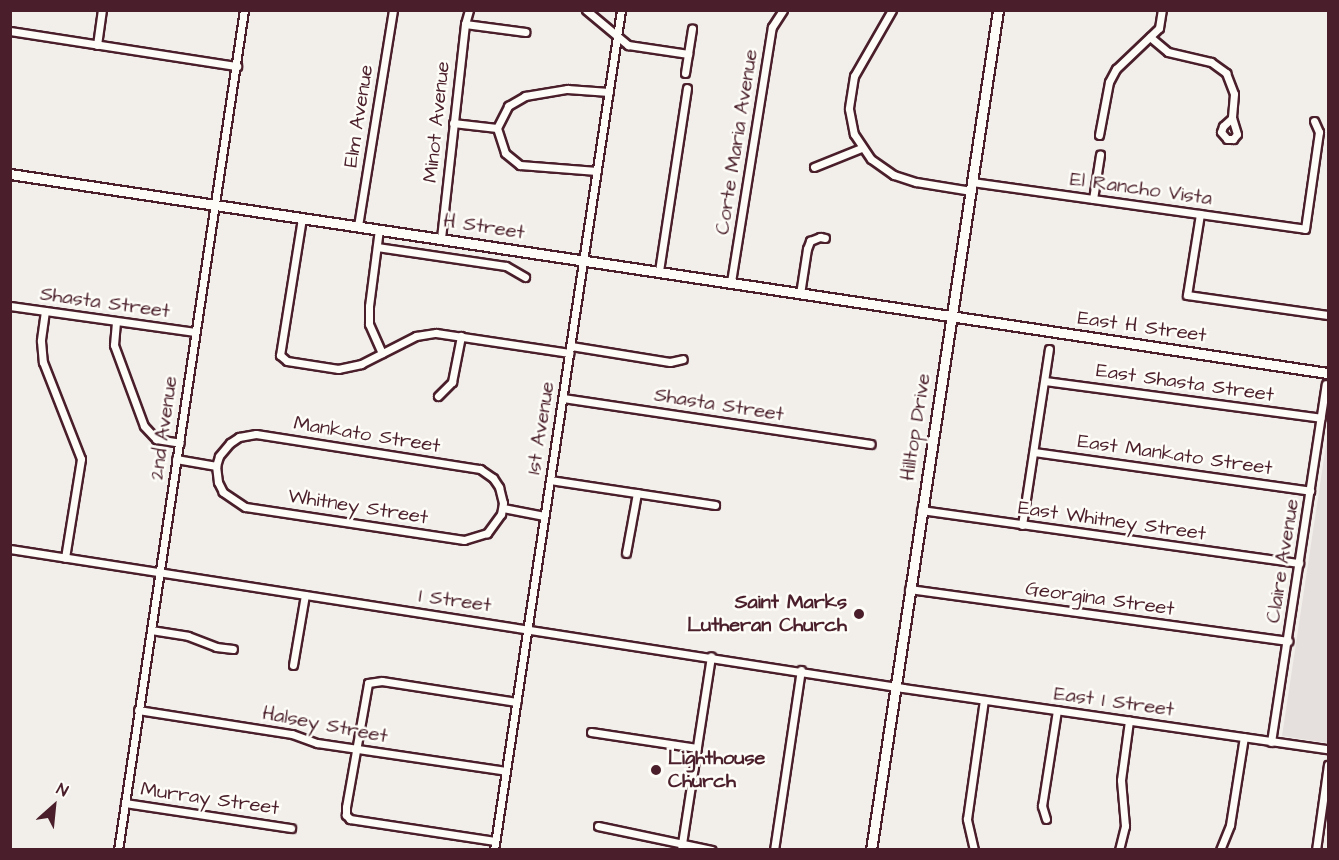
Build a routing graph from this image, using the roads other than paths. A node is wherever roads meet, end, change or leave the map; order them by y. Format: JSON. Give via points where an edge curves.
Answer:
{"nodes":[{"id":1,"x":102,"y":10,"type":"edge"},
{"id":2,"x":244,"y":10,"type":"edge"},
{"id":3,"x":393,"y":10,"type":"edge"},
{"id":4,"x":470,"y":10,"type":"edge"},
{"id":5,"x":586,"y":10,"type":"edge"},
{"id":6,"x":621,"y":10,"type":"edge"},
{"id":7,"x":783,"y":10,"type":"edge"},
{"id":8,"x":892,"y":10,"type":"edge"},
{"id":9,"x":998,"y":10,"type":"edge"},
{"id":10,"x":1162,"y":10,"type":"edge"},
{"id":11,"x":465,"y":24,"type":"junction"},
{"id":12,"x":692,"y":29,"type":"dead end"},
{"id":13,"x":10,"y":32,"type":"edge"},
{"id":14,"x":525,"y":32,"type":"dead end"},
{"id":15,"x":618,"y":36,"type":"junction"},
{"id":16,"x":1150,"y":37,"type":"junction"},
{"id":17,"x":97,"y":45,"type":"junction"},
{"id":18,"x":688,"y":54,"type":"junction"},
{"id":19,"x":237,"y":66,"type":"junction"},
{"id":20,"x":685,"y":73,"type":"dead end"},
{"id":21,"x":687,"y":88,"type":"dead end"},
{"id":22,"x":609,"y":92,"type":"junction"},
{"id":23,"x":1232,"y":118,"type":"dead end"},
{"id":24,"x":1314,"y":121,"type":"dead end"},
{"id":25,"x":453,"y":123,"type":"junction"},
{"id":26,"x":497,"y":128,"type":"junction"},
{"id":27,"x":1099,"y":135,"type":"dead end"},
{"id":28,"x":861,"y":148,"type":"junction"},
{"id":29,"x":1100,"y":155,"type":"dead end"},
{"id":30,"x":814,"y":167,"type":"dead end"},
{"id":31,"x":597,"y":171,"type":"junction"},
{"id":32,"x":10,"y":174,"type":"edge"},
{"id":33,"x":972,"y":187,"type":"junction"},
{"id":34,"x":1093,"y":199,"type":"junction"},
{"id":35,"x":214,"y":204,"type":"junction"},
{"id":36,"x":1200,"y":214,"type":"junction"},
{"id":37,"x":302,"y":218,"type":"junction"},
{"id":38,"x":358,"y":226,"type":"junction"},
{"id":39,"x":379,"y":229,"type":"junction"},
{"id":40,"x":441,"y":238,"type":"junction"},
{"id":41,"x":825,"y":238,"type":"dead end"},
{"id":42,"x":377,"y":247,"type":"junction"},
{"id":43,"x":584,"y":260,"type":"junction"},
{"id":44,"x":659,"y":271,"type":"junction"},
{"id":45,"x":525,"y":277,"type":"dead end"},
{"id":46,"x":731,"y":282,"type":"junction"},
{"id":47,"x":800,"y":294,"type":"junction"},
{"id":48,"x":10,"y":306,"type":"edge"},
{"id":49,"x":45,"y":311,"type":"junction"},
{"id":50,"x":1329,"y":315,"type":"edge"},
{"id":51,"x":951,"y":317,"type":"junction"},
{"id":52,"x":116,"y":322,"type":"junction"},
{"id":53,"x":195,"y":332,"type":"junction"},
{"id":54,"x":461,"y":336,"type":"junction"},
{"id":55,"x":1049,"y":349,"type":"dead end"},
{"id":56,"x":570,"y":350,"type":"junction"},
{"id":57,"x":382,"y":353,"type":"junction"},
{"id":58,"x":682,"y":359,"type":"dead end"},
{"id":59,"x":1329,"y":373,"type":"edge"},
{"id":60,"x":1045,"y":381,"type":"junction"},
{"id":61,"x":1326,"y":384,"type":"dead end"},
{"id":62,"x":438,"y":396,"type":"dead end"},
{"id":63,"x":563,"y":398,"type":"junction"},
{"id":64,"x":1321,"y":418,"type":"junction"},
{"id":65,"x":180,"y":443,"type":"junction"},
{"id":66,"x":871,"y":444,"type":"dead end"},
{"id":67,"x":1034,"y":452,"type":"junction"},
{"id":68,"x":176,"y":459,"type":"junction"},
{"id":69,"x":216,"y":466,"type":"junction"},
{"id":70,"x":550,"y":480,"type":"junction"},
{"id":71,"x":1310,"y":491,"type":"junction"},
{"id":72,"x":637,"y":493,"type":"junction"},
{"id":73,"x":715,"y":505,"type":"dead end"},
{"id":74,"x":503,"y":508,"type":"junction"},
{"id":75,"x":921,"y":510,"type":"junction"},
{"id":76,"x":544,"y":516,"type":"junction"},
{"id":77,"x":1022,"y":525,"type":"junction"},
{"id":78,"x":10,"y":549,"type":"edge"},
{"id":79,"x":626,"y":553,"type":"dead end"},
{"id":80,"x":65,"y":558,"type":"junction"},
{"id":81,"x":1299,"y":563,"type":"junction"},
{"id":82,"x":159,"y":572,"type":"junction"},
{"id":83,"x":909,"y":589,"type":"junction"},
{"id":84,"x":304,"y":596,"type":"junction"},
{"id":85,"x":528,"y":628,"type":"junction"},
{"id":86,"x":151,"y":630,"type":"junction"},
{"id":87,"x":1287,"y":641,"type":"junction"},
{"id":88,"x":233,"y":649,"type":"dead end"},
{"id":89,"x":711,"y":656,"type":"junction"},
{"id":90,"x":293,"y":665,"type":"dead end"},
{"id":91,"x":801,"y":670,"type":"junction"},
{"id":92,"x":895,"y":686,"type":"junction"},
{"id":93,"x":984,"y":700,"type":"junction"},
{"id":94,"x":516,"y":702,"type":"junction"},
{"id":95,"x":138,"y":710,"type":"junction"},
{"id":96,"x":1057,"y":710,"type":"junction"},
{"id":97,"x":1129,"y":721,"type":"junction"},
{"id":98,"x":591,"y":732,"type":"dead end"},
{"id":99,"x":1244,"y":737,"type":"junction"},
{"id":100,"x":1271,"y":741,"type":"junction"},
{"id":101,"x":356,"y":748,"type":"junction"},
{"id":102,"x":696,"y":748,"type":"junction"},
{"id":103,"x":1329,"y":749,"type":"edge"},
{"id":104,"x":1329,"y":765,"type":"edge"},
{"id":105,"x":506,"y":771,"type":"junction"},
{"id":106,"x":125,"y":803,"type":"junction"},
{"id":107,"x":1326,"y":809,"type":"edge"},
{"id":108,"x":1046,"y":819,"type":"dead end"},
{"id":109,"x":598,"y":826,"type":"dead end"},
{"id":110,"x":291,"y":828,"type":"dead end"},
{"id":111,"x":495,"y":841,"type":"junction"},
{"id":112,"x":681,"y":847,"type":"edge"},
{"id":113,"x":118,"y":849,"type":"edge"},
{"id":114,"x":494,"y":849,"type":"edge"},
{"id":115,"x":712,"y":849,"type":"edge"},
{"id":116,"x":774,"y":849,"type":"edge"},
{"id":117,"x":871,"y":849,"type":"edge"},
{"id":118,"x":974,"y":849,"type":"edge"},
{"id":119,"x":1119,"y":849,"type":"edge"},
{"id":120,"x":1220,"y":849,"type":"edge"},
{"id":121,"x":1316,"y":849,"type":"edge"}],
"edges":[{"from":1,"to":17,"type":"street"},
{"from":2,"to":19,"type":"street","name":"2nd Avenue"},
{"from":3,"to":38,"type":"street","name":"Elm Avenue"},
{"from":4,"to":11,"type":"street","name":"Minot Avenue"},
{"from":5,"to":15,"type":"street"},
{"from":6,"to":15,"type":"street","name":"1st Avenue"},
{"from":7,"to":46,"type":"street","name":"Corte Maria Avenue","via":[[772,27]]},
{"from":8,"to":28,"type":"street","via":[[853,83],[850,116]]},
{"from":9,"to":33,"type":"main road","name":"Hilltop Drive"},
{"from":10,"to":16,"type":"street","via":[[1160,25]]},
{"from":11,"to":14,"type":"street"},
{"from":11,"to":25,"type":"street","name":"Minot Avenue"},
{"from":12,"to":18,"type":"street"},
{"from":13,"to":17,"type":"street"},
{"from":15,"to":18,"type":"street","via":[[628,45]]},
{"from":15,"to":22,"type":"street","name":"1st Avenue"},
{"from":16,"to":23,"type":"street","via":[[1168,52],[1211,62],[1226,73],[1234,88]]},
{"from":16,"to":27,"type":"street","via":[[1116,69],[1109,82]]},
{"from":17,"to":19,"type":"street"},
{"from":18,"to":20,"type":"street"},
{"from":19,"to":35,"type":"street","name":"2nd Avenue"},
{"from":21,"to":44,"type":"street"},
{"from":22,"to":26,"type":"street","via":[[567,89],[525,96],[508,106]]},
{"from":22,"to":31,"type":"street","name":"1st Avenue"},
{"from":24,"to":36,"type":"street","name":"El Rancho Vista","via":[[1318,132],[1305,228]]},
{"from":25,"to":26,"type":"street"},
{"from":25,"to":40,"type":"street","name":"Minot Avenue"},
{"from":26,"to":31,"type":"street","via":[[503,150],[520,165]]},
{"from":28,"to":30,"type":"street"},
{"from":28,"to":33,"type":"street","name":"El Rancho Vista","via":[[877,165],[900,177]]},
{"from":29,"to":34,"type":"street"},
{"from":31,"to":43,"type":"street","name":"1st Avenue"},
{"from":32,"to":35,"type":"main road","name":"H Street"},
{"from":33,"to":34,"type":"street","name":"El Rancho Vista"},
{"from":33,"to":51,"type":"main road","name":"Hilltop Drive"},
{"from":34,"to":36,"type":"street","name":"El Rancho Vista"},
{"from":35,"to":37,"type":"main road","name":"H Street"},
{"from":35,"to":53,"type":"street","name":"2nd Avenue"},
{"from":36,"to":50,"type":"street","via":[[1187,295]]},
{"from":37,"to":38,"type":"main road","name":"H Street"},
{"from":37,"to":57,"type":"street","via":[[280,355],[283,360],[338,369],[361,364]]},
{"from":38,"to":39,"type":"main road","name":"H Street"},
{"from":39,"to":40,"type":"main road","name":"H Street"},
{"from":39,"to":42,"type":"street"},
{"from":40,"to":43,"type":"main road","name":"H Street"},
{"from":41,"to":47,"type":"street","via":[[810,241]]},
{"from":42,"to":45,"type":"street","via":[[506,266]]},
{"from":42,"to":57,"type":"street","via":[[369,324]]},
{"from":43,"to":44,"type":"main road","name":"H Street"},
{"from":43,"to":56,"type":"street","name":"1st Avenue"},
{"from":44,"to":46,"type":"main road","name":"H Street"},
{"from":46,"to":47,"type":"main road","name":"H Street"},
{"from":47,"to":51,"type":"main road","name":"H Street"},
{"from":48,"to":49,"type":"street","name":"Shasta Street"},
{"from":49,"to":52,"type":"street","name":"Shasta Street"},
{"from":49,"to":80,"type":"street","via":[[43,362],[81,459]]},
{"from":51,"to":59,"type":"main road","name":"East H Street"},
{"from":51,"to":75,"type":"main road","name":"Hilltop Drive"},
{"from":52,"to":53,"type":"street","name":"Shasta Street"},
{"from":52,"to":65,"type":"street","via":[[114,345],[144,426],[156,439]]},
{"from":53,"to":65,"type":"street","name":"2nd Avenue"},
{"from":54,"to":56,"type":"street"},
{"from":54,"to":57,"type":"street","via":[[416,336]]},
{"from":54,"to":62,"type":"street","via":[[452,382]]},
{"from":55,"to":60,"type":"street"},
{"from":56,"to":58,"type":"street","via":[[670,362]]},
{"from":56,"to":63,"type":"street","name":"1st Avenue"},
{"from":60,"to":64,"type":"street","name":"East Shasta Street"},
{"from":60,"to":67,"type":"street"},
{"from":61,"to":64,"type":"street","name":"Claire Avenue"},
{"from":63,"to":66,"type":"street","name":"Shasta Street"},
{"from":63,"to":70,"type":"street","name":"1st Avenue"},
{"from":64,"to":71,"type":"street","name":"Claire Avenue"},
{"from":65,"to":68,"type":"street","name":"2nd Avenue"},
{"from":67,"to":71,"type":"street","name":"East Mankato Street"},
{"from":67,"to":77,"type":"street"},
{"from":68,"to":69,"type":"street"},
{"from":68,"to":82,"type":"street","name":"2nd Avenue"},
{"from":69,"to":74,"type":"street","name":"Whitney Street","via":[[224,492],[244,507],[464,540],[487,533],[499,520]]},
{"from":69,"to":74,"type":"street","name":"Mankato Street","via":[[230,443],[256,434],[480,469],[499,487]]},
{"from":70,"to":72,"type":"street"},
{"from":70,"to":76,"type":"street","name":"1st Avenue"},
{"from":71,"to":81,"type":"street","name":"Claire Avenue"},
{"from":72,"to":73,"type":"street"},
{"from":72,"to":79,"type":"street"},
{"from":74,"to":76,"type":"street"},
{"from":75,"to":77,"type":"street","name":"East Whitney Street"},
{"from":75,"to":83,"type":"main road","name":"Hilltop Drive"},
{"from":76,"to":85,"type":"street","name":"1st Avenue"},
{"from":77,"to":81,"type":"street","name":"East Whitney Street"},
{"from":78,"to":80,"type":"street","name":"I Street"},
{"from":80,"to":82,"type":"street","name":"I Street"},
{"from":81,"to":87,"type":"street","name":"Claire Avenue"},
{"from":82,"to":84,"type":"street","name":"I Street"},
{"from":82,"to":86,"type":"street","name":"2nd Avenue"},
{"from":83,"to":87,"type":"street","name":"Georgina Street"},
{"from":83,"to":92,"type":"main road","name":"Hilltop Drive"},
{"from":84,"to":85,"type":"street","name":"I Street"},
{"from":84,"to":90,"type":"street"},
{"from":85,"to":89,"type":"street","name":"I Street"},
{"from":85,"to":94,"type":"street","name":"1st Avenue"},
{"from":86,"to":88,"type":"street"},
{"from":86,"to":95,"type":"street","name":"2nd Avenue"},
{"from":87,"to":100,"type":"street","name":"Claire Avenue"},
{"from":89,"to":91,"type":"street","name":"I Street"},
{"from":89,"to":102,"type":"street"},
{"from":91,"to":92,"type":"street","name":"I Street"},
{"from":91,"to":116,"type":"street"},
{"from":92,"to":93,"type":"street","name":"East I Street"},
{"from":92,"to":117,"type":"main road","name":"Hilltop Drive"},
{"from":93,"to":96,"type":"street","name":"East I Street"},
{"from":93,"to":118,"type":"street","via":[[967,819]]},
{"from":94,"to":101,"type":"street","via":[[382,681],[368,683]]},
{"from":94,"to":105,"type":"street","name":"1st Avenue"},
{"from":95,"to":101,"type":"street","name":"Halsey Street"},
{"from":95,"to":106,"type":"street","name":"2nd Avenue"},
{"from":96,"to":97,"type":"street","name":"East I Street"},
{"from":96,"to":108,"type":"street","via":[[1042,806]]},
{"from":97,"to":99,"type":"street","name":"East I Street"},
{"from":97,"to":119,"type":"street","via":[[1121,780],[1125,826]]},
{"from":98,"to":102,"type":"street"},
{"from":99,"to":100,"type":"street","name":"East I Street"},
{"from":99,"to":120,"type":"street","via":[[1230,825]]},
{"from":100,"to":103,"type":"street","name":"East I Street"},
{"from":101,"to":105,"type":"street","name":"Halsey Street"},
{"from":101,"to":111,"type":"street","via":[[346,815],[350,819]]},
{"from":102,"to":112,"type":"street"},
{"from":104,"to":107,"type":"street"},
{"from":105,"to":111,"type":"street","name":"1st Avenue"},
{"from":106,"to":110,"type":"street","name":"Murray Street"},
{"from":106,"to":113,"type":"street","name":"2nd Avenue"},
{"from":107,"to":121,"type":"street"},
{"from":109,"to":112,"type":"street"},
{"from":111,"to":114,"type":"street","name":"1st Avenue"},
{"from":112,"to":115,"type":"street"}]}
